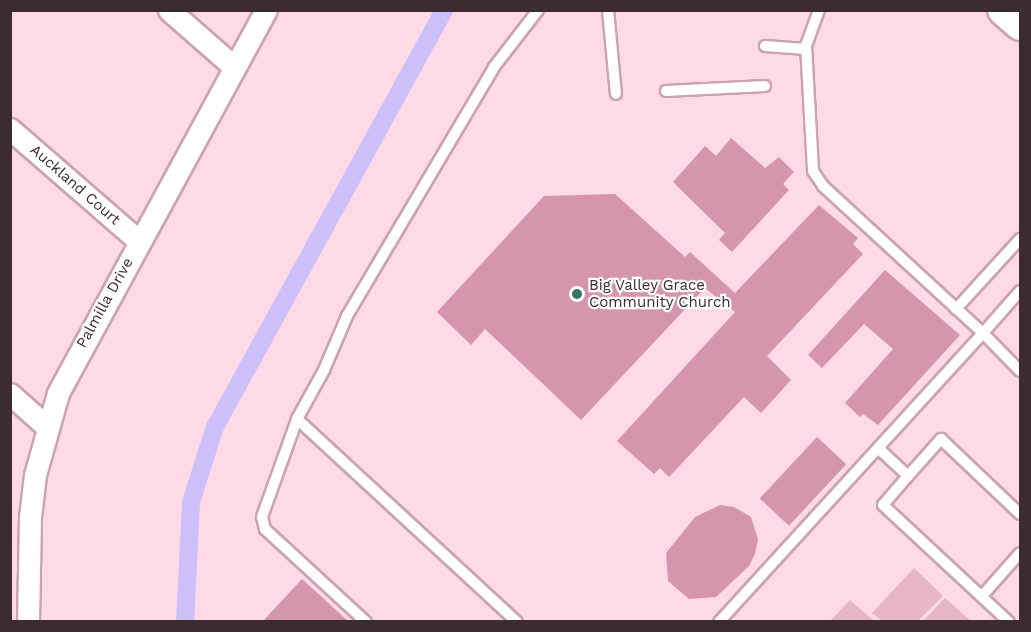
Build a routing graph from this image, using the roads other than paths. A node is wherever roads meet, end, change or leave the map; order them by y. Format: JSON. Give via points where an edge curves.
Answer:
{"nodes":[{"id":1,"x":169,"y":10,"type":"edge"},
{"id":2,"x":266,"y":10,"type":"edge"},
{"id":3,"x":538,"y":10,"type":"edge"},
{"id":4,"x":608,"y":10,"type":"edge"},
{"id":5,"x":819,"y":10,"type":"edge"},
{"id":6,"x":1003,"y":10,"type":"edge"},
{"id":7,"x":1020,"y":25,"type":"edge"},
{"id":8,"x":765,"y":46,"type":"dead end"},
{"id":9,"x":806,"y":49,"type":"junction"},
{"id":10,"x":234,"y":67,"type":"junction"},
{"id":11,"x":765,"y":86,"type":"dead end"},
{"id":12,"x":666,"y":91,"type":"dead end"},
{"id":13,"x":616,"y":94,"type":"dead end"},
{"id":14,"x":10,"y":129,"type":"edge"},
{"id":15,"x":1020,"y":239,"type":"edge"},
{"id":16,"x":139,"y":241,"type":"junction"},
{"id":17,"x":1020,"y":291,"type":"edge"},
{"id":18,"x":956,"y":309,"type":"junction"},
{"id":19,"x":983,"y":333,"type":"junction"},
{"id":20,"x":1020,"y":371,"type":"edge"},
{"id":21,"x":10,"y":394,"type":"edge"},
{"id":22,"x":297,"y":419,"type":"junction"},
{"id":23,"x":46,"y":426,"type":"junction"},
{"id":24,"x":878,"y":448,"type":"junction"},
{"id":25,"x":908,"y":476,"type":"junction"},
{"id":26,"x":1020,"y":514,"type":"edge"},
{"id":27,"x":1020,"y":553,"type":"edge"},
{"id":28,"x":982,"y":596,"type":"junction"},
{"id":29,"x":28,"y":621,"type":"edge"},
{"id":30,"x":366,"y":621,"type":"edge"},
{"id":31,"x":517,"y":621,"type":"edge"},
{"id":32,"x":719,"y":621,"type":"edge"},
{"id":33,"x":1009,"y":621,"type":"edge"}],
"edges":[{"from":1,"to":10,"type":"street"},
{"from":2,"to":10,"type":"street","name":"Palmilla Drive"},
{"from":3,"to":22,"type":"lane","via":[[494,67],[347,316]]},
{"from":4,"to":13,"type":"lane"},
{"from":5,"to":9,"type":"lane"},
{"from":6,"to":7,"type":"main road"},
{"from":8,"to":9,"type":"lane"},
{"from":9,"to":18,"type":"lane","via":[[813,171],[823,186]]},
{"from":10,"to":16,"type":"street","name":"Palmilla Drive"},
{"from":11,"to":12,"type":"lane"},
{"from":14,"to":16,"type":"street","name":"Auckland Court"},
{"from":15,"to":18,"type":"lane"},
{"from":16,"to":23,"type":"street","name":"Palmilla Drive","via":[[76,354]]},
{"from":17,"to":19,"type":"lane"},
{"from":18,"to":19,"type":"lane"},
{"from":19,"to":20,"type":"lane"},
{"from":19,"to":24,"type":"lane"},
{"from":21,"to":23,"type":"street"},
{"from":22,"to":30,"type":"lane","via":[[262,517],[265,529]]},
{"from":22,"to":31,"type":"lane"},
{"from":23,"to":29,"type":"street","name":"Palmilla Drive","via":[[30,517]]},
{"from":24,"to":25,"type":"lane"},
{"from":24,"to":32,"type":"lane"},
{"from":25,"to":26,"type":"lane","via":[[941,439]]},
{"from":25,"to":28,"type":"lane","via":[[883,505]]},
{"from":27,"to":28,"type":"lane"},
{"from":28,"to":33,"type":"lane"}]}
